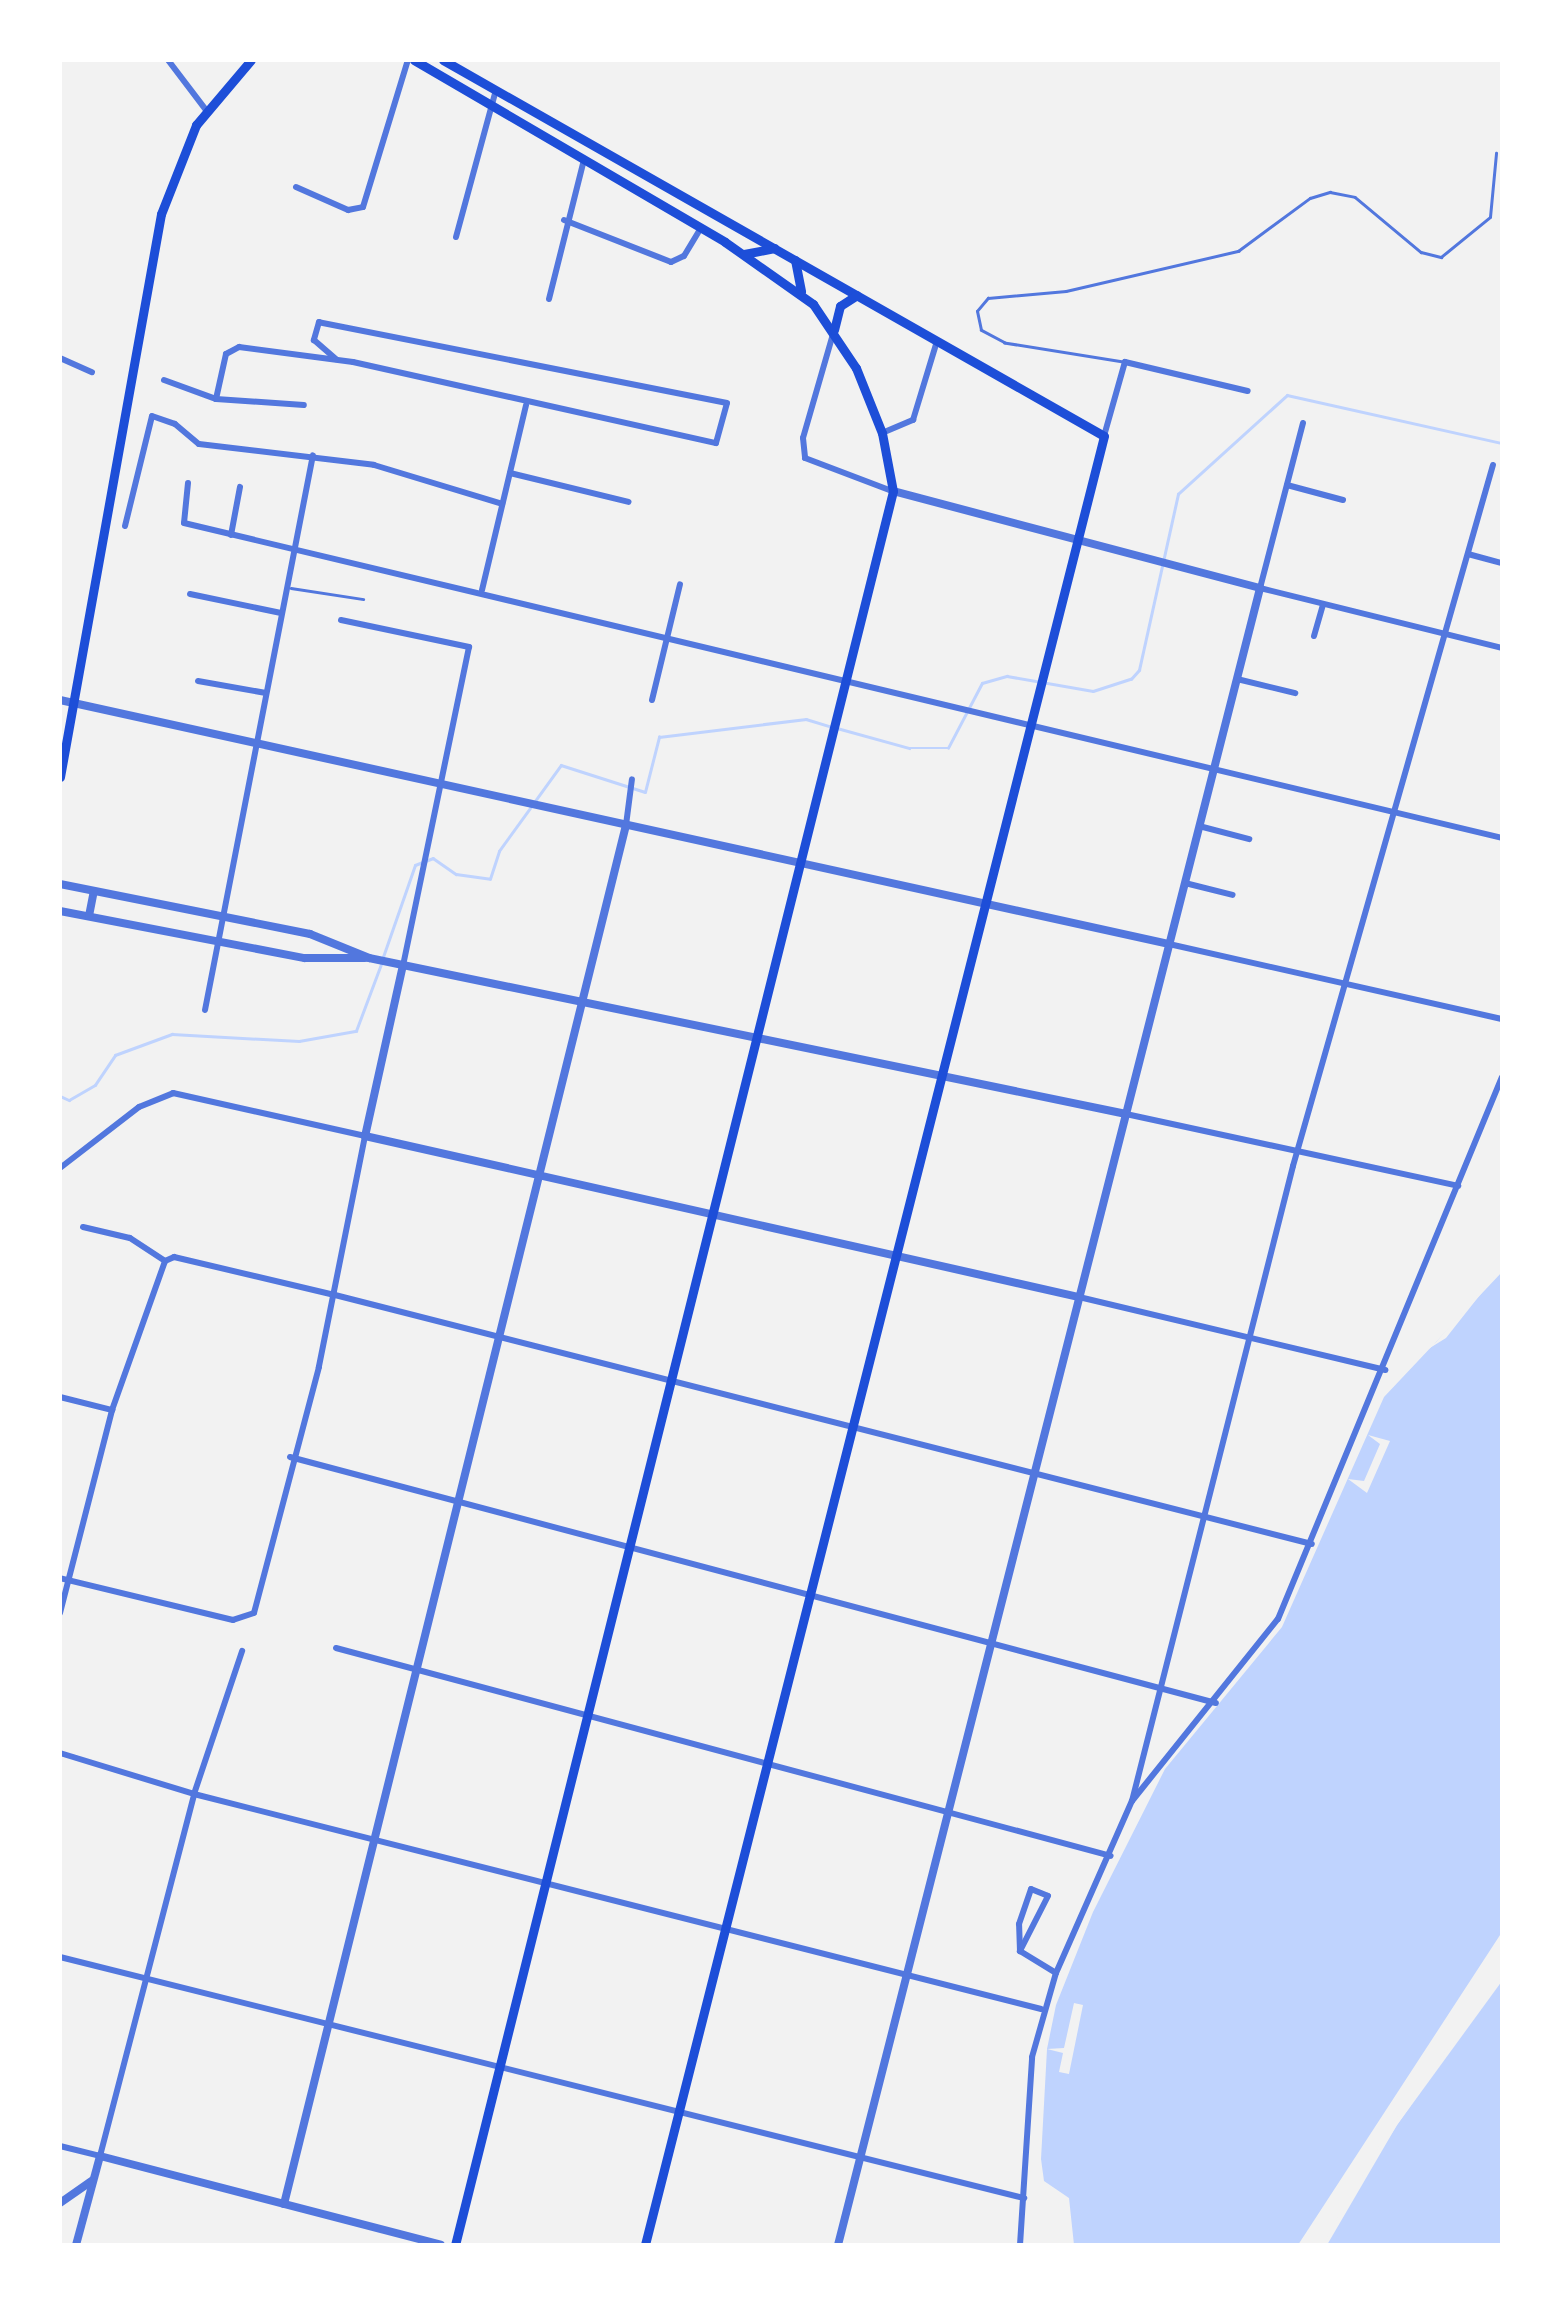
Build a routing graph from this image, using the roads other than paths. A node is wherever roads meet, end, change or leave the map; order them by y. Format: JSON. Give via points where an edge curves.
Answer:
{"nodes":[{"id":1,"x":168,"y":60,"type":"edge"},
{"id":2,"x":251,"y":60,"type":"edge"},
{"id":3,"x":411,"y":60,"type":"edge"},
{"id":4,"x":443,"y":60,"type":"edge"},
{"id":5,"x":496,"y":90,"type":"junction"},
{"id":6,"x":492,"y":104,"type":"junction"},
{"id":7,"x":206,"y":110,"type":"junction"},
{"id":8,"x":1496,"y":154,"type":"dead end"},
{"id":9,"x":584,"y":160,"type":"junction"},
{"id":10,"x":618,"y":160,"type":"junction"},
{"id":11,"x":610,"y":176,"type":"junction"},
{"id":12,"x":296,"y":188,"type":"dead end"},
{"id":13,"x":564,"y":220,"type":"junction"},
{"id":14,"x":700,"y":229,"type":"junction"},
{"id":15,"x":456,"y":237,"type":"dead end"},
{"id":16,"x":774,"y":248,"type":"junction"},
{"id":17,"x":744,"y":254,"type":"junction"},
{"id":18,"x":795,"y":260,"type":"junction"},
{"id":19,"x":802,"y":294,"type":"junction"},
{"id":20,"x":857,"y":295,"type":"junction"},
{"id":21,"x":549,"y":299,"type":"dead end"},
{"id":22,"x":834,"y":330,"type":"junction"},
{"id":23,"x":938,"y":341,"type":"junction"},
{"id":24,"x":60,"y":358,"type":"edge"},
{"id":25,"x":336,"y":359,"type":"junction"},
{"id":26,"x":1125,"y":362,"type":"junction"},
{"id":27,"x":92,"y":372,"type":"dead end"},
{"id":28,"x":164,"y":380,"type":"dead end"},
{"id":29,"x":1248,"y":391,"type":"dead end"},
{"id":30,"x":216,"y":398,"type":"junction"},
{"id":31,"x":304,"y":405,"type":"dead end"},
{"id":32,"x":526,"y":405,"type":"junction"},
{"id":33,"x":1303,"y":423,"type":"dead end"},
{"id":34,"x":882,"y":432,"type":"junction"},
{"id":35,"x":1104,"y":436,"type":"junction"},
{"id":36,"x":312,"y":455,"type":"junction"},
{"id":37,"x":1493,"y":465,"type":"dead end"},
{"id":38,"x":510,"y":472,"type":"junction"},
{"id":39,"x":188,"y":483,"type":"dead end"},
{"id":40,"x":1287,"y":484,"type":"junction"},
{"id":41,"x":240,"y":487,"type":"dead end"},
{"id":42,"x":894,"y":492,"type":"junction"},
{"id":43,"x":1343,"y":500,"type":"dead end"},
{"id":44,"x":630,"y":502,"type":"dead end"},
{"id":45,"x":502,"y":504,"type":"junction"},
{"id":46,"x":125,"y":526,"type":"dead end"},
{"id":47,"x":231,"y":535,"type":"junction"},
{"id":48,"x":1078,"y":540,"type":"junction"},
{"id":49,"x":293,"y":552,"type":"junction"},
{"id":50,"x":1468,"y":554,"type":"junction"},
{"id":51,"x":1502,"y":563,"type":"edge"},
{"id":52,"x":680,"y":584,"type":"dead end"},
{"id":53,"x":286,"y":587,"type":"junction"},
{"id":54,"x":1260,"y":588,"type":"junction"},
{"id":55,"x":482,"y":590,"type":"junction"},
{"id":56,"x":190,"y":594,"type":"dead end"},
{"id":57,"x":363,"y":599,"type":"dead end"},
{"id":58,"x":1323,"y":604,"type":"junction"},
{"id":59,"x":281,"y":613,"type":"junction"},
{"id":60,"x":342,"y":620,"type":"dead end"},
{"id":61,"x":1444,"y":634,"type":"junction"},
{"id":62,"x":668,"y":635,"type":"junction"},
{"id":63,"x":1314,"y":636,"type":"dead end"},
{"id":64,"x":1502,"y":648,"type":"edge"},
{"id":65,"x":1237,"y":679,"type":"junction"},
{"id":66,"x":198,"y":681,"type":"dead end"},
{"id":67,"x":847,"y":681,"type":"junction"},
{"id":68,"x":266,"y":693,"type":"junction"},
{"id":69,"x":1295,"y":693,"type":"dead end"},
{"id":70,"x":60,"y":700,"type":"edge"},
{"id":71,"x":652,"y":700,"type":"dead end"},
{"id":72,"x":74,"y":703,"type":"junction"},
{"id":73,"x":1030,"y":726,"type":"junction"},
{"id":74,"x":256,"y":742,"type":"junction"},
{"id":75,"x":1214,"y":769,"type":"junction"},
{"id":76,"x":60,"y":778,"type":"edge"},
{"id":77,"x":632,"y":779,"type":"dead end"},
{"id":78,"x":440,"y":784,"type":"junction"},
{"id":79,"x":1394,"y":812,"type":"junction"},
{"id":80,"x":626,"y":825,"type":"junction"},
{"id":81,"x":1199,"y":826,"type":"junction"},
{"id":82,"x":1502,"y":838,"type":"edge"},
{"id":83,"x":1249,"y":839,"type":"dead end"},
{"id":84,"x":804,"y":864,"type":"junction"},
{"id":85,"x":1184,"y":883,"type":"junction"},
{"id":86,"x":60,"y":884,"type":"edge"},
{"id":87,"x":94,"y":891,"type":"junction"},
{"id":88,"x":1233,"y":895,"type":"dead end"},
{"id":89,"x":985,"y":904,"type":"junction"},
{"id":90,"x":60,"y":911,"type":"edge"},
{"id":91,"x":89,"y":916,"type":"junction"},
{"id":92,"x":223,"y":916,"type":"junction"},
{"id":93,"x":218,"y":941,"type":"junction"},
{"id":94,"x":326,"y":941,"type":"junction"},
{"id":95,"x":1169,"y":944,"type":"junction"},
{"id":96,"x":369,"y":958,"type":"junction"},
{"id":97,"x":321,"y":959,"type":"junction"},
{"id":98,"x":399,"y":964,"type":"junction"},
{"id":99,"x":1344,"y":984,"type":"junction"},
{"id":100,"x":584,"y":1003,"type":"junction"},
{"id":101,"x":205,"y":1010,"type":"dead end"},
{"id":102,"x":1502,"y":1018,"type":"edge"},
{"id":103,"x":760,"y":1040,"type":"junction"},
{"id":104,"x":940,"y":1077,"type":"junction"},
{"id":105,"x":1502,"y":1077,"type":"edge"},
{"id":106,"x":1126,"y":1114,"type":"junction"},
{"id":107,"x":365,"y":1136,"type":"junction"},
{"id":108,"x":1297,"y":1151,"type":"junction"},
{"id":109,"x":60,"y":1168,"type":"edge"},
{"id":110,"x":544,"y":1174,"type":"junction"},
{"id":111,"x":1458,"y":1186,"type":"junction"},
{"id":112,"x":716,"y":1213,"type":"junction"},
{"id":113,"x":83,"y":1228,"type":"dead end"},
{"id":114,"x":895,"y":1255,"type":"junction"},
{"id":115,"x":165,"y":1261,"type":"junction"},
{"id":116,"x":335,"y":1295,"type":"junction"},
{"id":117,"x":1079,"y":1297,"type":"junction"},
{"id":118,"x":1247,"y":1336,"type":"junction"},
{"id":119,"x":503,"y":1338,"type":"junction"},
{"id":120,"x":1386,"y":1370,"type":"junction"},
{"id":121,"x":673,"y":1380,"type":"junction"},
{"id":122,"x":60,"y":1397,"type":"edge"},
{"id":123,"x":112,"y":1410,"type":"junction"},
{"id":124,"x":852,"y":1427,"type":"junction"},
{"id":125,"x":290,"y":1457,"type":"junction"},
{"id":126,"x":1034,"y":1474,"type":"junction"},
{"id":127,"x":461,"y":1502,"type":"junction"},
{"id":128,"x":1201,"y":1516,"type":"junction"},
{"id":129,"x":1312,"y":1544,"type":"junction"},
{"id":130,"x":631,"y":1547,"type":"junction"},
{"id":131,"x":64,"y":1579,"type":"edge"},
{"id":132,"x":809,"y":1594,"type":"junction"},
{"id":133,"x":60,"y":1612,"type":"edge"},
{"id":134,"x":990,"y":1642,"type":"junction"},
{"id":135,"x":336,"y":1648,"type":"dead end"},
{"id":136,"x":242,"y":1650,"type":"dead end"},
{"id":137,"x":418,"y":1673,"type":"junction"},
{"id":138,"x":1160,"y":1687,"type":"junction"},
{"id":139,"x":1216,"y":1702,"type":"junction"},
{"id":140,"x":588,"y":1718,"type":"junction"},
{"id":141,"x":60,"y":1753,"type":"edge"},
{"id":142,"x":766,"y":1765,"type":"junction"},
{"id":143,"x":194,"y":1794,"type":"junction"},
{"id":144,"x":1132,"y":1801,"type":"junction"},
{"id":145,"x":947,"y":1812,"type":"junction"},
{"id":146,"x":376,"y":1840,"type":"junction"},
{"id":147,"x":1110,"y":1856,"type":"junction"},
{"id":148,"x":546,"y":1884,"type":"junction"},
{"id":149,"x":724,"y":1930,"type":"junction"},
{"id":150,"x":1020,"y":1951,"type":"junction"},
{"id":151,"x":60,"y":1956,"type":"edge"},
{"id":152,"x":1056,"y":1973,"type":"junction"},
{"id":153,"x":905,"y":1976,"type":"junction"},
{"id":154,"x":143,"y":1978,"type":"junction"},
{"id":155,"x":1041,"y":2010,"type":"junction"},
{"id":156,"x":330,"y":2020,"type":"junction"},
{"id":157,"x":501,"y":2063,"type":"junction"},
{"id":158,"x":679,"y":2109,"type":"junction"},
{"id":159,"x":60,"y":2146,"type":"edge"},
{"id":160,"x":100,"y":2156,"type":"junction"},
{"id":161,"x":860,"y":2156,"type":"junction"},
{"id":162,"x":94,"y":2179,"type":"junction"},
{"id":163,"x":1024,"y":2198,"type":"junction"},
{"id":164,"x":60,"y":2203,"type":"edge"},
{"id":165,"x":284,"y":2204,"type":"junction"},
{"id":166,"x":1020,"y":2242,"type":"edge"},
{"id":167,"x":76,"y":2245,"type":"edge"},
{"id":168,"x":442,"y":2245,"type":"edge"},
{"id":169,"x":455,"y":2245,"type":"edge"},
{"id":170,"x":644,"y":2245,"type":"edge"},
{"id":171,"x":838,"y":2245,"type":"edge"}],
"edges":[{"from":1,"to":7,"type":"street"},
{"from":2,"to":7,"type":"main road"},
{"from":3,"to":6,"type":"main road"},
{"from":3,"to":12,"type":"street","via":[[363,207],[352,211]]},
{"from":4,"to":5,"type":"main road"},
{"from":5,"to":6,"type":"street"},
{"from":5,"to":10,"type":"main road"},
{"from":6,"to":9,"type":"main road"},
{"from":6,"to":15,"type":"street"},
{"from":7,"to":72,"type":"main road","via":[[179,159],[161,214]]},
{"from":8,"to":26,"type":"lane","via":[[1490,217],[1441,257],[1420,252],[1356,197],[1330,192],[1310,198],[1238,251],[1066,291],[988,298],[977,310],[981,330],[1005,343]]},
{"from":9,"to":11,"type":"main road"},
{"from":9,"to":13,"type":"street"},
{"from":10,"to":11,"type":"main road"},
{"from":10,"to":16,"type":"main road"},
{"from":11,"to":14,"type":"main road"},
{"from":13,"to":14,"type":"street","via":[[671,262],[684,256]]},
{"from":13,"to":21,"type":"street"},
{"from":14,"to":17,"type":"main road"},
{"from":16,"to":17,"type":"main road"},
{"from":16,"to":18,"type":"main road"},
{"from":17,"to":19,"type":"main road"},
{"from":18,"to":19,"type":"main road"},
{"from":18,"to":20,"type":"main road"},
{"from":19,"to":22,"type":"main road"},
{"from":20,"to":22,"type":"main road","via":[[840,306]]},
{"from":20,"to":23,"type":"main road"},
{"from":22,"to":34,"type":"main road"},
{"from":22,"to":42,"type":"street","via":[[803,438],[805,458]]},
{"from":23,"to":34,"type":"street","via":[[913,420]]},
{"from":23,"to":35,"type":"main road"},
{"from":24,"to":27,"type":"street"},
{"from":25,"to":30,"type":"street","via":[[232,348]]},
{"from":25,"to":32,"type":"street"},
{"from":25,"to":32,"type":"street","via":[[314,340],[319,322],[727,403],[716,443]]},
{"from":26,"to":29,"type":"street"},
{"from":26,"to":35,"type":"street"},
{"from":28,"to":30,"type":"street"},
{"from":30,"to":31,"type":"street"},
{"from":32,"to":38,"type":"street"},
{"from":33,"to":40,"type":"street"},
{"from":34,"to":42,"type":"main road"},
{"from":35,"to":48,"type":"main road"},
{"from":36,"to":45,"type":"street","via":[[426,478]]},
{"from":36,"to":46,"type":"street","via":[[199,444],[152,416]]},
{"from":36,"to":49,"type":"street"},
{"from":37,"to":50,"type":"street"},
{"from":38,"to":44,"type":"street"},
{"from":38,"to":45,"type":"street"},
{"from":39,"to":47,"type":"street","via":[[184,523]]},
{"from":40,"to":43,"type":"street"},
{"from":40,"to":54,"type":"street"},
{"from":41,"to":47,"type":"street"},
{"from":42,"to":48,"type":"street"},
{"from":42,"to":67,"type":"main road"},
{"from":45,"to":55,"type":"street"},
{"from":47,"to":49,"type":"street"},
{"from":48,"to":54,"type":"street"},
{"from":48,"to":73,"type":"main road"},
{"from":49,"to":53,"type":"street"},
{"from":49,"to":55,"type":"street"},
{"from":50,"to":51,"type":"street"},
{"from":50,"to":61,"type":"street"},
{"from":52,"to":62,"type":"street"},
{"from":53,"to":57,"type":"lane"},
{"from":53,"to":59,"type":"street"},
{"from":54,"to":58,"type":"street"},
{"from":54,"to":65,"type":"street"},
{"from":55,"to":62,"type":"street"},
{"from":56,"to":59,"type":"street"},
{"from":58,"to":61,"type":"street"},
{"from":58,"to":63,"type":"street"},
{"from":59,"to":68,"type":"street"},
{"from":60,"to":78,"type":"street","via":[[468,647]]},
{"from":61,"to":64,"type":"street"},
{"from":61,"to":79,"type":"street"},
{"from":62,"to":67,"type":"street"},
{"from":62,"to":71,"type":"street"},
{"from":65,"to":69,"type":"street"},
{"from":65,"to":75,"type":"street"},
{"from":66,"to":68,"type":"street"},
{"from":67,"to":73,"type":"street"},
{"from":67,"to":84,"type":"main road"},
{"from":68,"to":74,"type":"street"},
{"from":70,"to":72,"type":"street"},
{"from":72,"to":74,"type":"street"},
{"from":72,"to":76,"type":"main road"},
{"from":73,"to":75,"type":"street"},
{"from":73,"to":89,"type":"main road"},
{"from":74,"to":78,"type":"street"},
{"from":74,"to":92,"type":"street"},
{"from":75,"to":79,"type":"street"},
{"from":75,"to":81,"type":"street"},
{"from":77,"to":80,"type":"street"},
{"from":78,"to":80,"type":"street"},
{"from":78,"to":98,"type":"street"},
{"from":79,"to":82,"type":"street"},
{"from":79,"to":99,"type":"street"},
{"from":80,"to":84,"type":"street"},
{"from":80,"to":100,"type":"street"},
{"from":81,"to":83,"type":"street"},
{"from":81,"to":85,"type":"street"},
{"from":84,"to":89,"type":"street"},
{"from":84,"to":103,"type":"main road"},
{"from":85,"to":88,"type":"street"},
{"from":85,"to":95,"type":"street"},
{"from":86,"to":87,"type":"street"},
{"from":87,"to":91,"type":"street"},
{"from":87,"to":92,"type":"street"},
{"from":89,"to":95,"type":"street"},
{"from":89,"to":104,"type":"main road"},
{"from":90,"to":91,"type":"street"},
{"from":91,"to":93,"type":"street"},
{"from":92,"to":93,"type":"street"},
{"from":92,"to":94,"type":"street"},
{"from":93,"to":97,"type":"street"},
{"from":93,"to":101,"type":"street"},
{"from":94,"to":96,"type":"street"},
{"from":94,"to":97,"type":"street"},
{"from":95,"to":99,"type":"street"},
{"from":95,"to":106,"type":"street"},
{"from":96,"to":97,"type":"street"},
{"from":96,"to":98,"type":"street"},
{"from":98,"to":100,"type":"street"},
{"from":98,"to":107,"type":"street"},
{"from":99,"to":102,"type":"street"},
{"from":99,"to":108,"type":"street"},
{"from":100,"to":103,"type":"street"},
{"from":100,"to":110,"type":"street"},
{"from":103,"to":104,"type":"street"},
{"from":103,"to":112,"type":"main road"},
{"from":104,"to":106,"type":"street"},
{"from":104,"to":114,"type":"main road"},
{"from":105,"to":111,"type":"street"},
{"from":106,"to":108,"type":"street"},
{"from":106,"to":117,"type":"street"},
{"from":107,"to":109,"type":"street","via":[[173,1093],[139,1107]]},
{"from":107,"to":110,"type":"street"},
{"from":107,"to":116,"type":"street"},
{"from":108,"to":111,"type":"street"},
{"from":108,"to":118,"type":"street"},
{"from":110,"to":112,"type":"street"},
{"from":110,"to":119,"type":"street"},
{"from":111,"to":120,"type":"street"},
{"from":112,"to":114,"type":"street"},
{"from":112,"to":121,"type":"main road"},
{"from":113,"to":115,"type":"street","via":[[130,1238]]},
{"from":114,"to":117,"type":"street"},
{"from":114,"to":124,"type":"main road"},
{"from":115,"to":116,"type":"street"},
{"from":115,"to":123,"type":"street"},
{"from":116,"to":119,"type":"street"},
{"from":116,"to":125,"type":"street"},
{"from":117,"to":118,"type":"street"},
{"from":117,"to":126,"type":"street"},
{"from":118,"to":120,"type":"street"},
{"from":118,"to":128,"type":"street"},
{"from":119,"to":121,"type":"street"},
{"from":119,"to":127,"type":"street"},
{"from":120,"to":129,"type":"street"},
{"from":121,"to":124,"type":"street"},
{"from":121,"to":130,"type":"main road"},
{"from":122,"to":123,"type":"street"},
{"from":123,"to":131,"type":"street"},
{"from":124,"to":126,"type":"street"},
{"from":124,"to":132,"type":"main road"},
{"from":125,"to":127,"type":"street"},
{"from":125,"to":131,"type":"street","via":[[254,1613],[232,1620]]},
{"from":126,"to":128,"type":"street"},
{"from":126,"to":134,"type":"street"},
{"from":127,"to":130,"type":"street"},
{"from":127,"to":137,"type":"street"},
{"from":128,"to":129,"type":"street"},
{"from":128,"to":138,"type":"street"},
{"from":129,"to":139,"type":"street","via":[[1272,1630]]},
{"from":130,"to":132,"type":"street"},
{"from":130,"to":140,"type":"main road"},
{"from":131,"to":133,"type":"street"},
{"from":132,"to":134,"type":"street"},
{"from":132,"to":142,"type":"main road"},
{"from":134,"to":138,"type":"street"},
{"from":134,"to":145,"type":"street"},
{"from":135,"to":137,"type":"street"},
{"from":136,"to":143,"type":"street"},
{"from":137,"to":140,"type":"street"},
{"from":137,"to":146,"type":"street"},
{"from":138,"to":139,"type":"street"},
{"from":138,"to":144,"type":"street"},
{"from":139,"to":144,"type":"street"},
{"from":140,"to":142,"type":"street"},
{"from":140,"to":148,"type":"main road"},
{"from":141,"to":143,"type":"street"},
{"from":142,"to":145,"type":"street"},
{"from":142,"to":149,"type":"main road"},
{"from":143,"to":146,"type":"street"},
{"from":143,"to":154,"type":"street"},
{"from":144,"to":147,"type":"street"},
{"from":145,"to":147,"type":"street"},
{"from":145,"to":153,"type":"street"},
{"from":146,"to":148,"type":"street"},
{"from":146,"to":156,"type":"street"},
{"from":147,"to":152,"type":"street"},
{"from":148,"to":149,"type":"street"},
{"from":148,"to":157,"type":"main road"},
{"from":149,"to":153,"type":"street"},
{"from":149,"to":158,"type":"main road"},
{"from":150,"to":150,"type":"street","via":[[1048,1896],[1031,1889],[1019,1924]]},
{"from":150,"to":152,"type":"street"},
{"from":151,"to":154,"type":"street"},
{"from":152,"to":155,"type":"street"},
{"from":153,"to":155,"type":"street"},
{"from":153,"to":161,"type":"street"},
{"from":154,"to":156,"type":"street"},
{"from":154,"to":160,"type":"street"},
{"from":155,"to":163,"type":"street"},
{"from":156,"to":157,"type":"street"},
{"from":156,"to":165,"type":"street"},
{"from":157,"to":158,"type":"street"},
{"from":157,"to":169,"type":"main road"},
{"from":158,"to":161,"type":"street"},
{"from":158,"to":170,"type":"main road"},
{"from":159,"to":160,"type":"street"},
{"from":160,"to":162,"type":"street"},
{"from":160,"to":165,"type":"street"},
{"from":161,"to":163,"type":"street"},
{"from":161,"to":171,"type":"street"},
{"from":162,"to":164,"type":"street"},
{"from":162,"to":167,"type":"street"},
{"from":163,"to":166,"type":"street"},
{"from":165,"to":168,"type":"street"}]}
